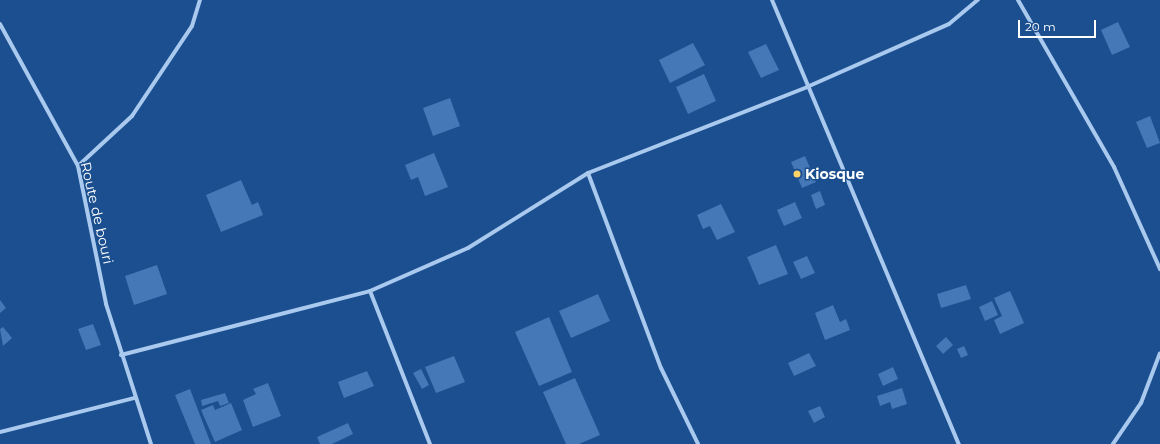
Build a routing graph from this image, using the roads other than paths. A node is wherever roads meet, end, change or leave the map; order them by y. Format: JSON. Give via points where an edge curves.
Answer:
{"nodes":[{"id":1,"x":200,"y":0,"type":"edge"},
{"id":2,"x":772,"y":0,"type":"edge"},
{"id":3,"x":978,"y":0,"type":"edge"},
{"id":4,"x":1018,"y":0,"type":"edge"},
{"id":5,"x":0,"y":24,"type":"edge"},
{"id":6,"x":807,"y":86,"type":"junction"},
{"id":7,"x":78,"y":166,"type":"junction"},
{"id":8,"x":588,"y":174,"type":"junction"},
{"id":9,"x":1160,"y":269,"type":"edge"},
{"id":10,"x":370,"y":291,"type":"junction"},
{"id":11,"x":1160,"y":353,"type":"edge"},
{"id":12,"x":121,"y":356,"type":"junction"},
{"id":13,"x":134,"y":398,"type":"junction"},
{"id":14,"x":0,"y":432,"type":"edge"},
{"id":15,"x":151,"y":444,"type":"edge"},
{"id":16,"x":430,"y":444,"type":"edge"},
{"id":17,"x":698,"y":444,"type":"edge"},
{"id":18,"x":959,"y":444,"type":"edge"},
{"id":19,"x":1113,"y":444,"type":"edge"}],
"edges":[{"from":1,"to":7,"type":"street","via":[[192,26],[132,116]]},
{"from":2,"to":6,"type":"street"},
{"from":3,"to":6,"type":"street","via":[[949,24]]},
{"from":4,"to":9,"type":"street","via":[[1114,167]]},
{"from":5,"to":7,"type":"street","name":"Route de bouri"},
{"from":6,"to":8,"type":"street"},
{"from":6,"to":18,"type":"street"},
{"from":7,"to":12,"type":"street","name":"Route de bouri","via":[[106,304]]},
{"from":8,"to":10,"type":"street","via":[[468,248]]},
{"from":8,"to":17,"type":"street","via":[[661,368]]},
{"from":10,"to":12,"type":"street"},
{"from":10,"to":16,"type":"street"},
{"from":11,"to":19,"type":"street","via":[[1141,403]]},
{"from":12,"to":13,"type":"street","name":"Route de bouri"},
{"from":13,"to":14,"type":"street"},
{"from":13,"to":15,"type":"street","name":"Route de bouri"}]}
